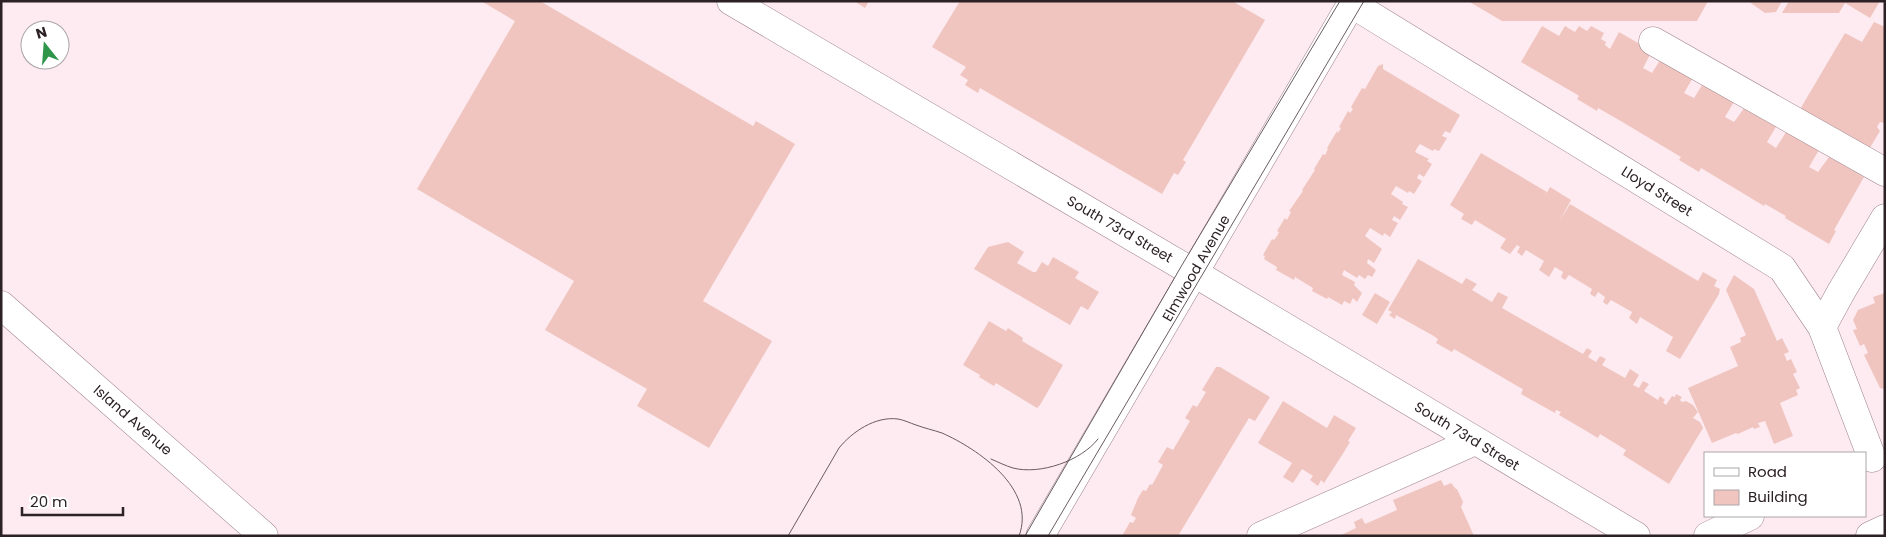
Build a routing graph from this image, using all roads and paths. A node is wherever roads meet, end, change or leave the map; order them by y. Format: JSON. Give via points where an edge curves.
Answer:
{"nodes":[{"id":1,"x":730,"y":1,"type":"edge"},
{"id":2,"x":1352,"y":3,"type":"edge"},
{"id":3,"x":1653,"y":41,"type":"dead end"},
{"id":4,"x":1885,"y":172,"type":"edge"},
{"id":5,"x":1885,"y":218,"type":"edge"},
{"id":6,"x":1193,"y":272,"type":"junction"},
{"id":7,"x":1,"y":305,"type":"edge"},
{"id":8,"x":1822,"y":328,"type":"junction"},
{"id":9,"x":1475,"y":441,"type":"junction"},
{"id":10,"x":1874,"y":457,"type":"edge"},
{"id":11,"x":1748,"y":517,"type":"edge"},
{"id":12,"x":1885,"y":529,"type":"edge"},
{"id":13,"x":255,"y":532,"type":"edge"},
{"id":14,"x":1040,"y":536,"type":"edge"},
{"id":15,"x":1261,"y":536,"type":"edge"},
{"id":16,"x":1636,"y":536,"type":"edge"},
{"id":17,"x":1708,"y":536,"type":"edge"},
{"id":18,"x":1870,"y":536,"type":"edge"}],
"edges":[{"from":1,"to":6,"type":"street","name":"South 73rd Street"},
{"from":2,"to":6,"type":"street","name":"Elmwood Avenue"},
{"from":2,"to":8,"type":"street","name":"Lloyd Street","via":[[1782,268]]},
{"from":3,"to":4,"type":"street"},
{"from":5,"to":8,"type":"street"},
{"from":6,"to":9,"type":"street","name":"South 73rd Street"},
{"from":6,"to":14,"type":"street","name":"Elmwood Avenue"},
{"from":7,"to":13,"type":"street","name":"Island Avenue"},
{"from":8,"to":10,"type":"street","name":"Lloyd Street"},
{"from":9,"to":15,"type":"street"},
{"from":9,"to":16,"type":"street","name":"South 73rd Street"},
{"from":11,"to":17,"type":"street"},
{"from":12,"to":18,"type":"street"}]}
